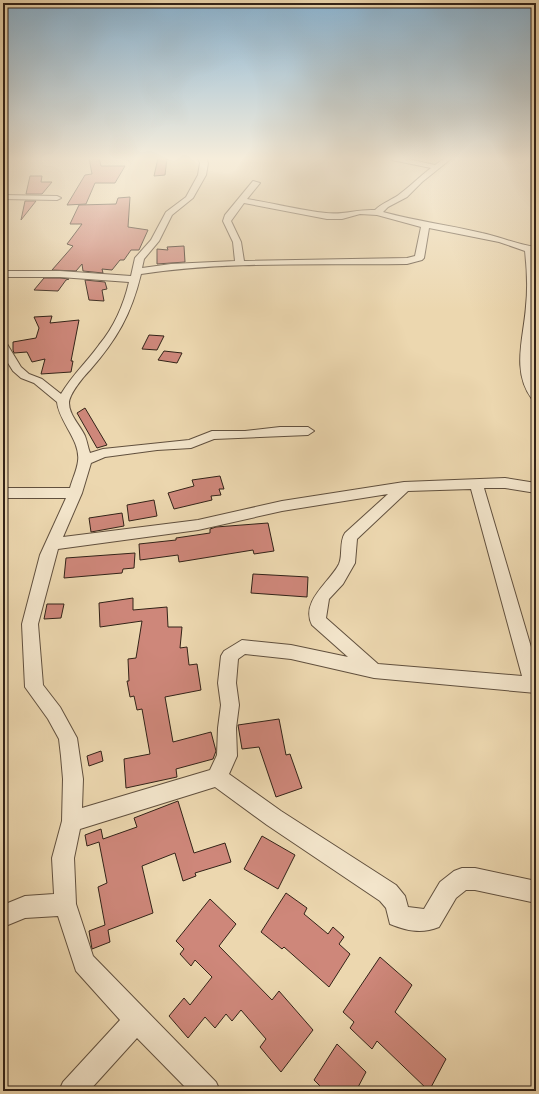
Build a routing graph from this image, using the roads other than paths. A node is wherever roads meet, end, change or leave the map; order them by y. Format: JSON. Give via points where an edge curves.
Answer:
{"nodes":[{"id":1,"x":176,"y":209,"type":"edge"},
{"id":2,"x":236,"y":209,"type":"edge"},
{"id":3,"x":291,"y":209,"type":"edge"},
{"id":4,"x":381,"y":209,"type":"edge"},
{"id":5,"x":377,"y":213,"type":"junction"},
{"id":6,"x":425,"y":226,"type":"junction"},
{"id":7,"x":532,"y":249,"type":"edge"},
{"id":8,"x":240,"y":264,"type":"junction"},
{"id":9,"x":3,"y":274,"type":"edge"},
{"id":10,"x":136,"y":275,"type":"junction"},
{"id":11,"x":3,"y":346,"type":"edge"},
{"id":12,"x":10,"y":369,"type":"edge"},
{"id":13,"x":536,"y":396,"type":"edge"},
{"id":14,"x":64,"y":402,"type":"junction"},
{"id":15,"x":308,"y":431,"type":"dead end"},
{"id":16,"x":85,"y":460,"type":"junction"},
{"id":17,"x":476,"y":483,"type":"junction"},
{"id":18,"x":404,"y":487,"type":"junction"},
{"id":19,"x":536,"y":488,"type":"edge"},
{"id":20,"x":3,"y":493,"type":"edge"},
{"id":21,"x":75,"y":493,"type":"junction"},
{"id":22,"x":53,"y":544,"type":"junction"},
{"id":23,"x":375,"y":671,"type":"junction"},
{"id":24,"x":534,"y":685,"type":"edge"},
{"id":25,"x":217,"y":777,"type":"junction"},
{"id":26,"x":72,"y":821,"type":"junction"},
{"id":27,"x":536,"y":892,"type":"edge"},
{"id":28,"x":65,"y":904,"type":"junction"},
{"id":29,"x":3,"y":916,"type":"edge"},
{"id":30,"x":137,"y":1020,"type":"junction"},
{"id":31,"x":72,"y":1091,"type":"edge"},
{"id":32,"x":207,"y":1091,"type":"edge"}],
"edges":[{"from":1,"to":10,"type":"street","via":[[169,214],[155,241],[140,258]]},
{"from":2,"to":8,"type":"street","via":[[227,221],[237,242]]},
{"from":3,"to":5,"type":"street","via":[[328,216],[360,212]]},
{"from":4,"to":5,"type":"street"},
{"from":5,"to":6,"type":"street"},
{"from":6,"to":7,"type":"street","via":[[458,230]]},
{"from":6,"to":8,"type":"street","via":[[419,258],[414,260]]},
{"from":7,"to":13,"type":"street","via":[[531,313],[526,341],[530,389]]},
{"from":8,"to":10,"type":"street","via":[[171,267]]},
{"from":9,"to":10,"type":"street"},
{"from":10,"to":14,"type":"street","via":[[119,324],[103,348],[76,378]]},
{"from":11,"to":12,"type":"street"},
{"from":12,"to":14,"type":"street","via":[[38,382]]},
{"from":14,"to":16,"type":"street","via":[[64,410],[79,437]]},
{"from":15,"to":16,"type":"street","via":[[212,435],[191,444],[103,453]]},
{"from":16,"to":21,"type":"street"},
{"from":17,"to":18,"type":"street"},
{"from":17,"to":19,"type":"street","via":[[505,483]]},
{"from":17,"to":24,"type":"street"},
{"from":18,"to":22,"type":"street","via":[[282,506],[198,525]]},
{"from":18,"to":23,"type":"street","via":[[350,537],[347,562],[337,580],[322,597],[319,607],[318,620]]},
{"from":20,"to":21,"type":"street"},
{"from":21,"to":22,"type":"street"},
{"from":22,"to":26,"type":"street","via":[[30,624],[32,658],[34,687],[54,712],[68,738],[73,779]]},
{"from":23,"to":24,"type":"street"},
{"from":23,"to":25,"type":"street","via":[[291,652],[242,647],[230,656],[227,683],[230,705],[227,756]]},
{"from":25,"to":26,"type":"street"},
{"from":25,"to":27,"type":"street","via":[[388,893],[397,904],[398,916],[422,921],[431,919],[448,890],[462,879],[475,879]]},
{"from":26,"to":28,"type":"street","via":[[63,858]]},
{"from":28,"to":29,"type":"street","via":[[25,907]]},
{"from":28,"to":30,"type":"street","via":[[84,963]]},
{"from":30,"to":31,"type":"street"},
{"from":30,"to":32,"type":"street"}]}
